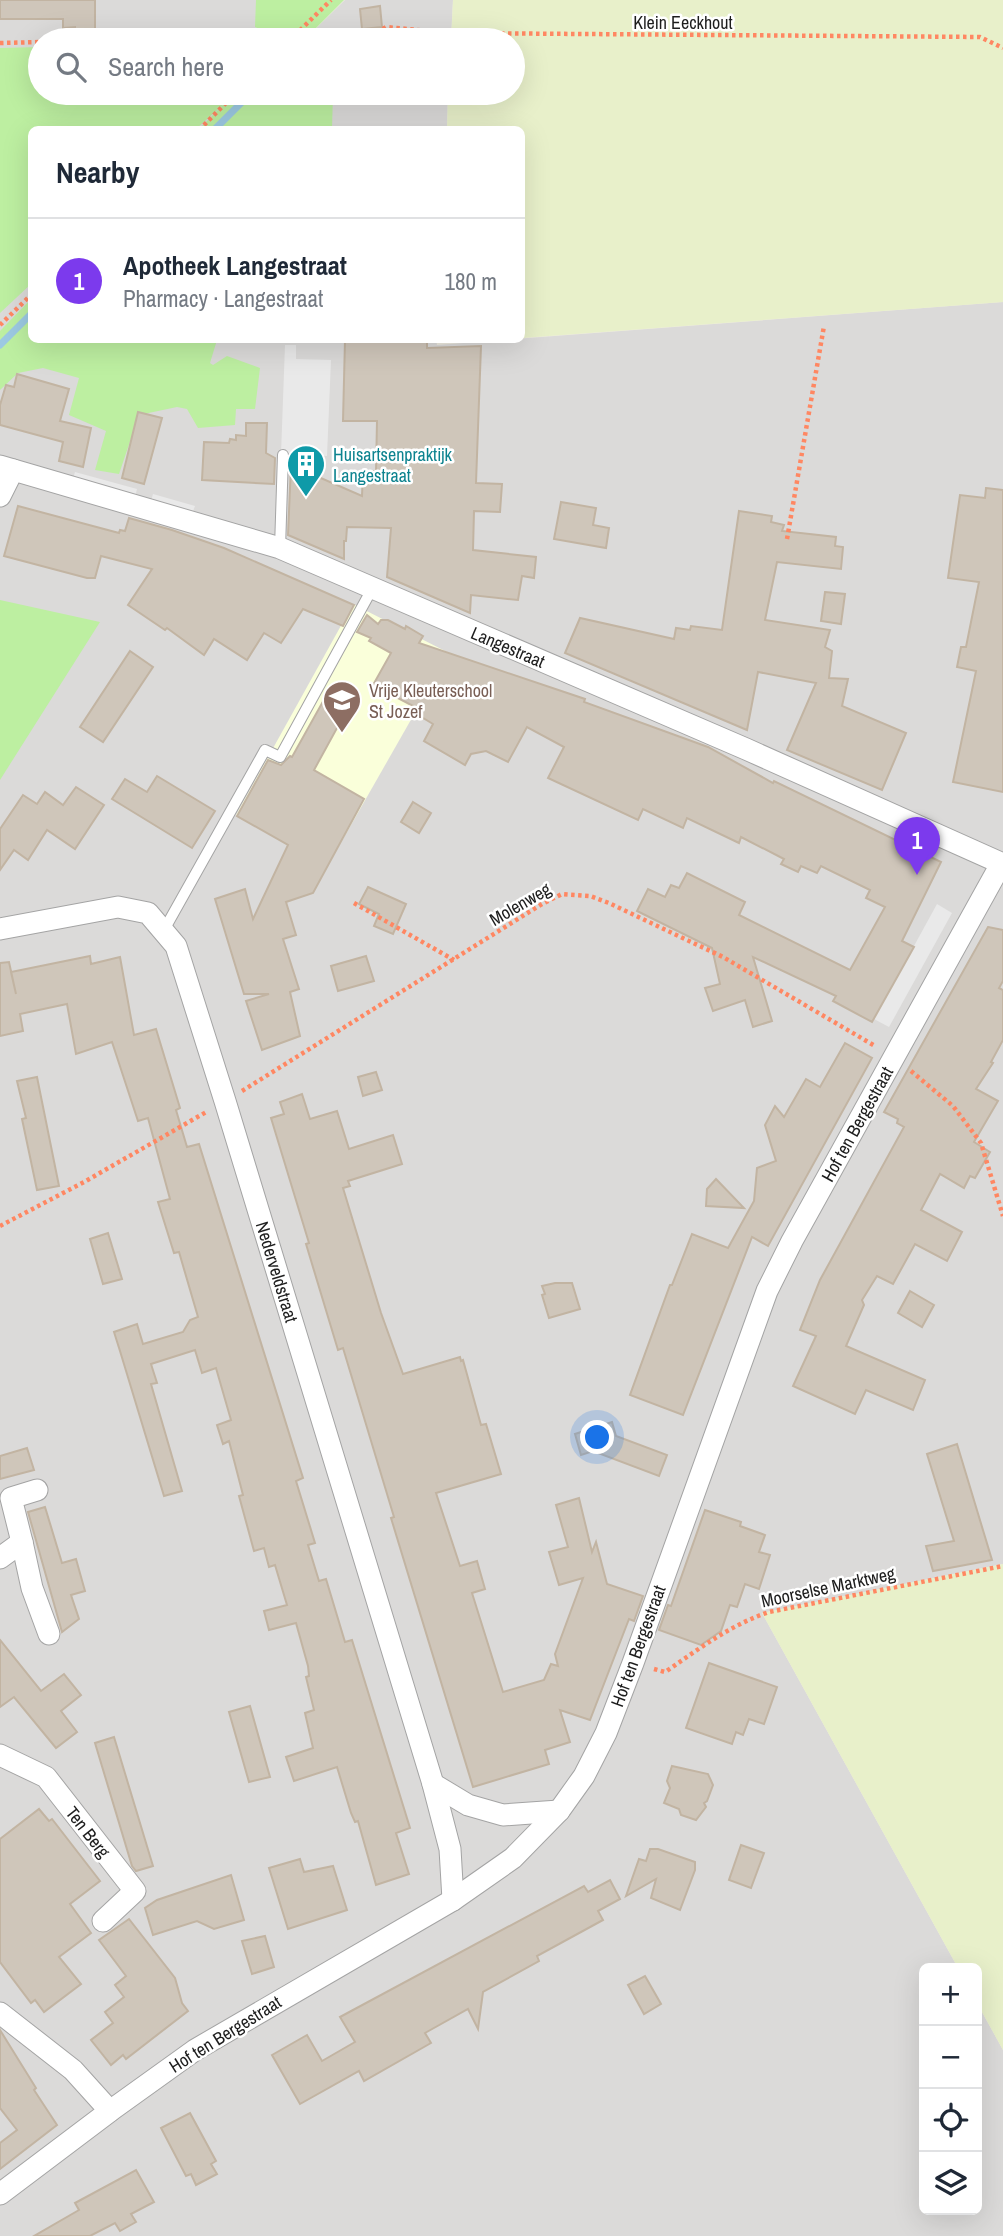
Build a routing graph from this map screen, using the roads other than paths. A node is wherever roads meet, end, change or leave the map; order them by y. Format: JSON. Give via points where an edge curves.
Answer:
{"nodes":[{"id":1,"x":283,"y":455,"type":"dead end"},
{"id":2,"x":6,"y":468,"type":"edge"},
{"id":3,"x":0,"y":496,"type":"edge"},
{"id":4,"x":280,"y":548,"type":"junction"},
{"id":5,"x":372,"y":589,"type":"junction"},
{"id":6,"x":1002,"y":864,"type":"edge"},
{"id":7,"x":0,"y":929,"type":"edge"},
{"id":8,"x":164,"y":930,"type":"junction"},
{"id":9,"x":37,"y":1490,"type":"dead end"},
{"id":10,"x":22,"y":1542,"type":"junction"},
{"id":11,"x":0,"y":1558,"type":"edge"},
{"id":12,"x":49,"y":1634,"type":"dead end"},
{"id":13,"x":0,"y":1755,"type":"edge"},
{"id":14,"x":433,"y":1784,"type":"junction"},
{"id":15,"x":559,"y":1811,"type":"junction"},
{"id":16,"x":453,"y":1900,"type":"junction"},
{"id":17,"x":103,"y":1921,"type":"dead end"},
{"id":18,"x":0,"y":2014,"type":"edge"},
{"id":19,"x":110,"y":2110,"type":"junction"},
{"id":20,"x":0,"y":2194,"type":"edge"}],
"edges":[{"from":1,"to":4,"type":"lane"},
{"from":2,"to":3,"type":"street"},
{"from":2,"to":4,"type":"street","name":"Langestraat"},
{"from":4,"to":5,"type":"street","name":"Langestraat"},
{"from":5,"to":6,"type":"street","name":"Langestraat"},
{"from":5,"to":8,"type":"lane","via":[[280,757],[265,750]]},
{"from":6,"to":15,"type":"street","name":"Hof ten Bergestraat","via":[[767,1291],[606,1733]]},
{"from":7,"to":8,"type":"street","name":"Nederveldstraat","via":[[118,907],[148,913]]},
{"from":8,"to":14,"type":"street","name":"Nederveldstraat","via":[[176,946],[225,1101]]},
{"from":9,"to":10,"type":"street","via":[[11,1498]]},
{"from":10,"to":11,"type":"street"},
{"from":10,"to":12,"type":"street"},
{"from":13,"to":17,"type":"street","name":"Ten Berg","via":[[46,1777],[135,1891]]},
{"from":14,"to":15,"type":"street","via":[[468,1805],[503,1815]]},
{"from":14,"to":16,"type":"street","name":"Nederveldstraat","via":[[450,1849]]},
{"from":15,"to":16,"type":"street","name":"Hof ten Bergestraat","via":[[513,1858]]},
{"from":16,"to":19,"type":"street","name":"Hof ten Bergestraat","via":[[195,2050]]},
{"from":18,"to":19,"type":"street","via":[[73,2070]]},
{"from":19,"to":20,"type":"street","name":"Hof ten Bergestraat"}]}
